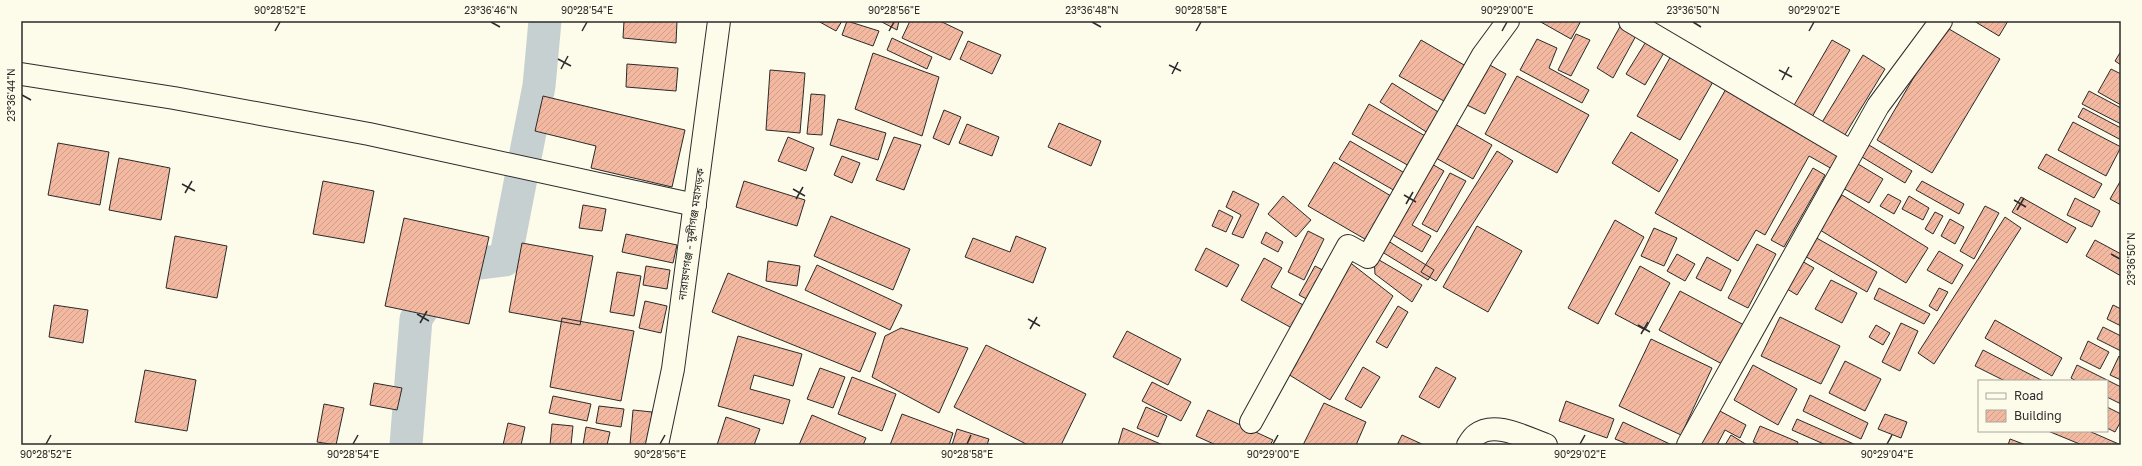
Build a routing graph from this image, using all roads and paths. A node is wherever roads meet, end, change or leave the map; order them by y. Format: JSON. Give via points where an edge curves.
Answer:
{"nodes":[{"id":1,"x":719,"y":21,"type":"edge"},
{"id":2,"x":1508,"y":21,"type":"edge"},
{"id":3,"x":1630,"y":21,"type":"edge"},
{"id":4,"x":1941,"y":21,"type":"edge"},
{"id":5,"x":21,"y":74,"type":"edge"},
{"id":6,"x":1852,"y":152,"type":"junction"},
{"id":7,"x":695,"y":204,"type":"junction"},
{"id":8,"x":1251,"y":422,"type":"dead end"},
{"id":9,"x":657,"y":445,"type":"edge"},
{"id":10,"x":1468,"y":445,"type":"edge"},
{"id":11,"x":1546,"y":445,"type":"edge"},
{"id":12,"x":1688,"y":445,"type":"edge"}],
"edges":[{"from":1,"to":7,"type":"street","name":"নারায়ণগঞ্জ - মুন্সীগঞ্জ মহাসড়ক"},
{"from":2,"to":8,"type":"street","via":[[1483,55],[1368,257],[1348,246]]},
{"from":3,"to":6,"type":"street"},
{"from":4,"to":6,"type":"street","via":[[1878,106]]},
{"from":5,"to":7,"type":"street","via":[[182,99],[369,134]]},
{"from":6,"to":12,"type":"street"},
{"from":7,"to":9,"type":"street","name":"নারায়ণগঞ্জ - মুন্সীগঞ্জ মহাসড়ক","via":[[673,370]]},
{"from":10,"to":11,"type":"street","via":[[1475,435],[1499,429]]}]}
